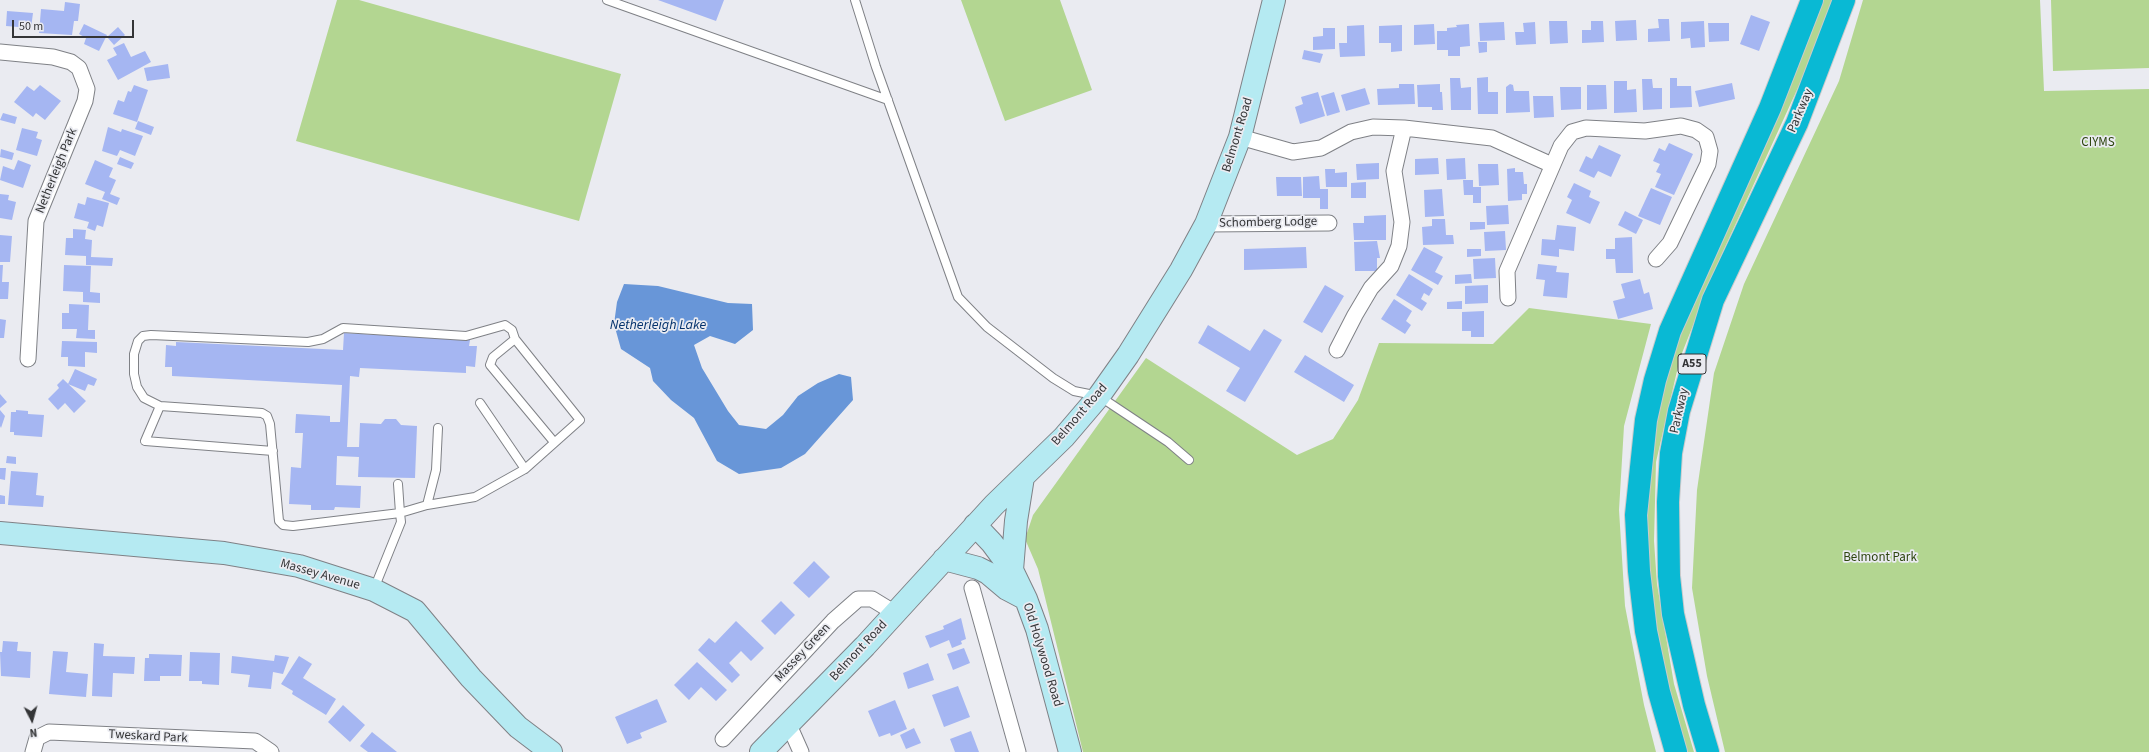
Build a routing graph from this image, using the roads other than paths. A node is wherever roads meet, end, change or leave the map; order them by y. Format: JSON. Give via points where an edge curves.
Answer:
{"nodes":[{"id":1,"x":607,"y":0,"type":"edge"},
{"id":2,"x":855,"y":0,"type":"edge"},
{"id":3,"x":1274,"y":0,"type":"edge"},
{"id":4,"x":1812,"y":0,"type":"edge"},
{"id":5,"x":1844,"y":0,"type":"edge"},
{"id":6,"x":0,"y":52,"type":"edge"},
{"id":7,"x":888,"y":100,"type":"junction"},
{"id":8,"x":1404,"y":128,"type":"junction"},
{"id":9,"x":1240,"y":137,"type":"junction"},
{"id":10,"x":1552,"y":165,"type":"junction"},
{"id":11,"x":1329,"y":223,"type":"dead end"},
{"id":12,"x":1206,"y":224,"type":"junction"},
{"id":13,"x":1656,"y":259,"type":"dead end"},
{"id":14,"x":1508,"y":298,"type":"dead end"},
{"id":15,"x":515,"y":339,"type":"junction"},
{"id":16,"x":1337,"y":350,"type":"dead end"},
{"id":17,"x":28,"y":359,"type":"dead end"},
{"id":18,"x":1099,"y":396,"type":"junction"},
{"id":19,"x":480,"y":403,"type":"dead end"},
{"id":20,"x":160,"y":406,"type":"junction"},
{"id":21,"x":438,"y":428,"type":"dead end"},
{"id":22,"x":554,"y":442,"type":"junction"},
{"id":23,"x":273,"y":451,"type":"junction"},
{"id":24,"x":1189,"y":460,"type":"dead end"},
{"id":25,"x":525,"y":469,"type":"junction"},
{"id":26,"x":1023,"y":477,"type":"junction"},
{"id":27,"x":398,"y":484,"type":"dead end"},
{"id":28,"x":427,"y":505,"type":"junction"},
{"id":29,"x":400,"y":512,"type":"junction"},
{"id":30,"x":975,"y":525,"type":"junction"},
{"id":31,"x":0,"y":533,"type":"edge"},
{"id":32,"x":944,"y":559,"type":"junction"},
{"id":33,"x":1012,"y":570,"type":"junction"},
{"id":34,"x":972,"y":588,"type":"dead end"},
{"id":35,"x":374,"y":590,"type":"junction"},
{"id":36,"x":1026,"y":599,"type":"junction"},
{"id":37,"x":895,"y":613,"type":"junction"},
{"id":38,"x":789,"y":725,"type":"junction"},
{"id":39,"x":723,"y":739,"type":"dead end"},
{"id":40,"x":33,"y":752,"type":"edge"},
{"id":41,"x":271,"y":752,"type":"edge"},
{"id":42,"x":551,"y":752,"type":"edge"},
{"id":43,"x":761,"y":752,"type":"edge"},
{"id":44,"x":801,"y":752,"type":"edge"},
{"id":45,"x":1018,"y":752,"type":"edge"},
{"id":46,"x":1070,"y":752,"type":"edge"},
{"id":47,"x":1676,"y":752,"type":"edge"},
{"id":48,"x":1708,"y":752,"type":"edge"}],
"edges":[{"from":1,"to":7,"type":"lane"},
{"from":2,"to":7,"type":"lane"},
{"from":3,"to":9,"type":"street","name":"Belmont Road"},
{"from":4,"to":47,"type":"highway","number":"A55","via":[[1770,108],[1670,332],[1646,420],[1636,515],[1639,571],[1646,632]]},
{"from":5,"to":48,"type":"highway","name":"Parkway","number":"A55","via":[[1797,123],[1713,300],[1679,411],[1671,452],[1668,502],[1672,606],[1694,705]]},
{"from":6,"to":17,"type":"street","name":"Netherleigh Park","via":[[53,57],[71,62],[79,68],[87,89],[85,101],[36,221]]},
{"from":7,"to":18,"type":"lane","via":[[958,298],[987,327],[1053,378],[1074,391]]},
{"from":8,"to":9,"type":"street","via":[[1373,127],[1351,132],[1321,148],[1293,152]]},
{"from":8,"to":10,"type":"street","via":[[1492,138]]},
{"from":8,"to":16,"type":"street","via":[[1394,170],[1402,222],[1399,246],[1390,266],[1371,288]]},
{"from":9,"to":12,"type":"street","name":"Belmont Road"},
{"from":10,"to":13,"type":"street","via":[[1561,146],[1572,132],[1586,128],[1645,131],[1681,126],[1696,130],[1706,137],[1710,152],[1708,164],[1670,243]]},
{"from":10,"to":14,"type":"street","via":[[1507,271]]},
{"from":11,"to":12,"type":"street","name":"Schomberg Lodge"},
{"from":12,"to":18,"type":"street","name":"Belmont Road","via":[[1181,270]]},
{"from":15,"to":20,"type":"lane","via":[[512,330],[505,325],[466,336],[343,328],[323,339],[308,342],[143,336],[138,341],[134,354],[137,387],[144,398]]},
{"from":15,"to":22,"type":"lane","via":[[493,357],[490,365]]},
{"from":15,"to":22,"type":"lane","via":[[580,420]]},
{"from":18,"to":24,"type":"lane","via":[[1168,442]]},
{"from":18,"to":26,"type":"street","name":"Belmont Road"},
{"from":19,"to":25,"type":"lane"},
{"from":20,"to":23,"type":"lane","via":[[262,413],[267,416],[270,424]]},
{"from":20,"to":23,"type":"lane","via":[[145,441]]},
{"from":21,"to":28,"type":"lane","via":[[436,470]]},
{"from":22,"to":25,"type":"lane"},
{"from":23,"to":29,"type":"lane","via":[[279,521],[283,525],[293,526]]},
{"from":25,"to":28,"type":"lane","via":[[475,497]]},
{"from":26,"to":30,"type":"street","name":"Belmont Road"},
{"from":26,"to":33,"type":"street"},
{"from":27,"to":29,"type":"lane"},
{"from":28,"to":29,"type":"lane"},
{"from":29,"to":35,"type":"lane","via":[[401,522]]},
{"from":30,"to":32,"type":"street","name":"Belmont Road"},
{"from":30,"to":33,"type":"street","name":"Old Holywood Road"},
{"from":31,"to":35,"type":"street","name":"Massey Avenue","via":[[224,554],[299,566]]},
{"from":32,"to":36,"type":"street","via":[[978,568]]},
{"from":32,"to":37,"type":"street","name":"Belmont Road"},
{"from":33,"to":36,"type":"street","name":"Old Holywood Road"},
{"from":34,"to":45,"type":"street"},
{"from":35,"to":42,"type":"street","name":"Massey Avenue","via":[[415,611],[471,678],[518,727]]},
{"from":36,"to":46,"type":"street","name":"Old Holywood Road","via":[[1037,629]]},
{"from":37,"to":38,"type":"street","name":"Belmont Road"},
{"from":37,"to":39,"type":"street","name":"Massey Green","via":[[872,599],[858,599],[833,621]]},
{"from":38,"to":43,"type":"street","name":"Belmont Road"},
{"from":38,"to":44,"type":"street"},
{"from":40,"to":41,"type":"street","name":"Tweskard Park","via":[[37,738],[49,732],[255,741]]}]}
